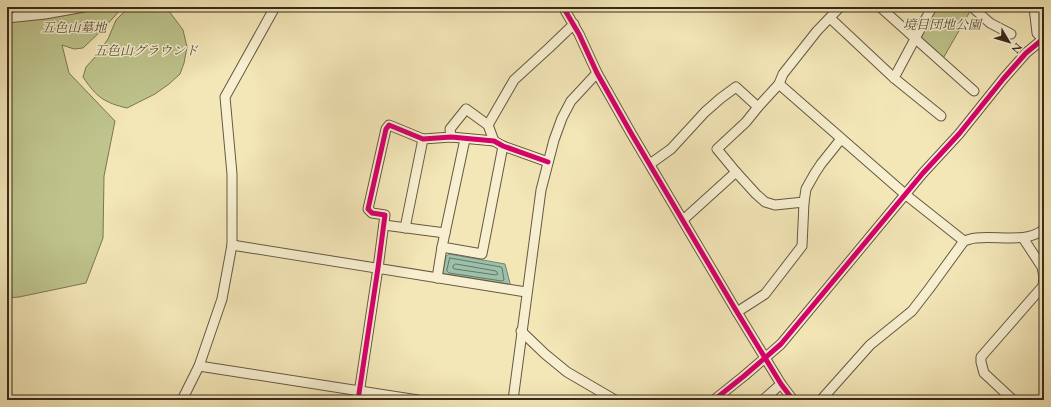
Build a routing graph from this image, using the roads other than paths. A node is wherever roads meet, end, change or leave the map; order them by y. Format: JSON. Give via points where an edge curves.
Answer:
{"nodes":[{"id":1,"x":15,"y":7,"type":"edge"},
{"id":2,"x":84,"y":7,"type":"edge"},
{"id":3,"x":275,"y":7,"type":"edge"},
{"id":4,"x":563,"y":7,"type":"edge"},
{"id":5,"x":840,"y":7,"type":"edge"},
{"id":6,"x":880,"y":7,"type":"edge"},
{"id":7,"x":932,"y":7,"type":"edge"},
{"id":8,"x":972,"y":7,"type":"edge"},
{"id":9,"x":1034,"y":7,"type":"edge"},
{"id":10,"x":23,"y":16,"type":"junction"},
{"id":11,"x":7,"y":18,"type":"edge"},
{"id":12,"x":830,"y":18,"type":"junction"},
{"id":13,"x":574,"y":24,"type":"junction"},
{"id":14,"x":1011,"y":34,"type":"dead end"},
{"id":15,"x":914,"y":38,"type":"junction"},
{"id":16,"x":1043,"y":39,"type":"edge"},
{"id":17,"x":597,"y":73,"type":"junction"},
{"id":18,"x":894,"y":78,"type":"junction"},
{"id":19,"x":779,"y":84,"type":"junction"},
{"id":20,"x":974,"y":91,"type":"dead end"},
{"id":21,"x":758,"y":107,"type":"junction"},
{"id":22,"x":941,"y":116,"type":"dead end"},
{"id":23,"x":488,"y":125,"type":"junction"},
{"id":24,"x":452,"y":137,"type":"junction"},
{"id":25,"x":841,"y":138,"type":"junction"},
{"id":26,"x":423,"y":139,"type":"junction"},
{"id":27,"x":465,"y":139,"type":"junction"},
{"id":28,"x":494,"y":141,"type":"junction"},
{"id":29,"x":503,"y":146,"type":"junction"},
{"id":30,"x":548,"y":162,"type":"junction"},
{"id":31,"x":650,"y":164,"type":"junction"},
{"id":32,"x":736,"y":172,"type":"junction"},
{"id":33,"x":906,"y":195,"type":"junction"},
{"id":34,"x":804,"y":202,"type":"junction"},
{"id":35,"x":683,"y":220,"type":"junction"},
{"id":36,"x":384,"y":225,"type":"junction"},
{"id":37,"x":405,"y":228,"type":"junction"},
{"id":38,"x":1044,"y":229,"type":"edge"},
{"id":39,"x":445,"y":233,"type":"junction"},
{"id":40,"x":1023,"y":238,"type":"junction"},
{"id":41,"x":964,"y":241,"type":"junction"},
{"id":42,"x":232,"y":245,"type":"junction"},
{"id":43,"x":442,"y":247,"type":"junction"},
{"id":44,"x":378,"y":268,"type":"junction"},
{"id":45,"x":437,"y":278,"type":"junction"},
{"id":46,"x":526,"y":292,"type":"junction"},
{"id":47,"x":736,"y":312,"type":"junction"},
{"id":48,"x":521,"y":331,"type":"junction"},
{"id":49,"x":765,"y":358,"type":"junction"},
{"id":50,"x":199,"y":366,"type":"junction"},
{"id":51,"x":781,"y":384,"type":"junction"},
{"id":52,"x":358,"y":395,"type":"edge"},
{"id":53,"x":182,"y":400,"type":"edge"},
{"id":54,"x":418,"y":400,"type":"edge"},
{"id":55,"x":513,"y":400,"type":"edge"},
{"id":56,"x":615,"y":400,"type":"edge"},
{"id":57,"x":714,"y":400,"type":"edge"},
{"id":58,"x":763,"y":400,"type":"edge"},
{"id":59,"x":793,"y":400,"type":"edge"},
{"id":60,"x":821,"y":400,"type":"edge"},
{"id":61,"x":1013,"y":400,"type":"edge"}],
"edges":[{"from":1,"to":10,"type":"street"},
{"from":2,"to":10,"type":"street"},
{"from":3,"to":42,"type":"street","via":[[225,97],[232,174]]},
{"from":4,"to":13,"type":"street"},
{"from":5,"to":12,"type":"street"},
{"from":6,"to":15,"type":"street"},
{"from":7,"to":15,"type":"street"},
{"from":8,"to":14,"type":"street","via":[[990,23]]},
{"from":9,"to":16,"type":"street","via":[[1037,33]]},
{"from":10,"to":11,"type":"street"},
{"from":12,"to":18,"type":"street"},
{"from":12,"to":19,"type":"street","via":[[782,74]]},
{"from":13,"to":17,"type":"street"},
{"from":13,"to":23,"type":"street","via":[[514,80]]},
{"from":15,"to":18,"type":"street"},
{"from":15,"to":20,"type":"street"},
{"from":16,"to":33,"type":"street","via":[[1026,53],[1004,78],[960,134]]},
{"from":17,"to":30,"type":"street","via":[[571,101],[562,118]]},
{"from":17,"to":31,"type":"street"},
{"from":18,"to":22,"type":"street"},
{"from":19,"to":21,"type":"street"},
{"from":19,"to":25,"type":"street"},
{"from":21,"to":31,"type":"street","via":[[736,87],[705,112],[671,149]]},
{"from":21,"to":32,"type":"street","via":[[717,149]]},
{"from":23,"to":24,"type":"street","via":[[466,109],[450,129]]},
{"from":23,"to":28,"type":"street"},
{"from":24,"to":26,"type":"street"},
{"from":24,"to":27,"type":"street"},
{"from":25,"to":33,"type":"street"},
{"from":25,"to":34,"type":"street","via":[[815,173],[806,189]]},
{"from":26,"to":36,"type":"street","via":[[389,125],[386,129],[368,209],[372,213],[385,215]]},
{"from":26,"to":37,"type":"street"},
{"from":27,"to":28,"type":"street"},
{"from":27,"to":39,"type":"street"},
{"from":28,"to":29,"type":"street"},
{"from":29,"to":30,"type":"street"},
{"from":29,"to":43,"type":"street","via":[[482,254]]},
{"from":30,"to":46,"type":"street","via":[[541,190]]},
{"from":31,"to":35,"type":"street"},
{"from":32,"to":34,"type":"street","via":[[765,202],[774,205]]},
{"from":32,"to":35,"type":"street"},
{"from":33,"to":41,"type":"street"},
{"from":33,"to":49,"type":"street","via":[[781,344]]},
{"from":34,"to":47,"type":"street","via":[[802,246],[765,294]]},
{"from":35,"to":47,"type":"street"},
{"from":36,"to":37,"type":"street"},
{"from":36,"to":44,"type":"street"},
{"from":37,"to":39,"type":"street"},
{"from":38,"to":40,"type":"street"},
{"from":39,"to":43,"type":"street"},
{"from":40,"to":41,"type":"street","via":[[976,238]]},
{"from":40,"to":61,"type":"street","via":[[1042,267],[1043,286],[981,357],[984,373]]},
{"from":41,"to":60,"type":"street","via":[[912,311],[870,345]]},
{"from":42,"to":44,"type":"street"},
{"from":42,"to":50,"type":"street","via":[[222,299]]},
{"from":43,"to":45,"type":"street"},
{"from":44,"to":45,"type":"street"},
{"from":44,"to":52,"type":"street"},
{"from":45,"to":46,"type":"street"},
{"from":46,"to":48,"type":"street"},
{"from":47,"to":49,"type":"street"},
{"from":48,"to":55,"type":"street"},
{"from":48,"to":56,"type":"street","via":[[566,372]]},
{"from":49,"to":51,"type":"street"},
{"from":49,"to":57,"type":"street"},
{"from":50,"to":52,"type":"street"},
{"from":50,"to":53,"type":"street"},
{"from":51,"to":58,"type":"street"},
{"from":51,"to":59,"type":"street"},
{"from":52,"to":54,"type":"street"}]}
